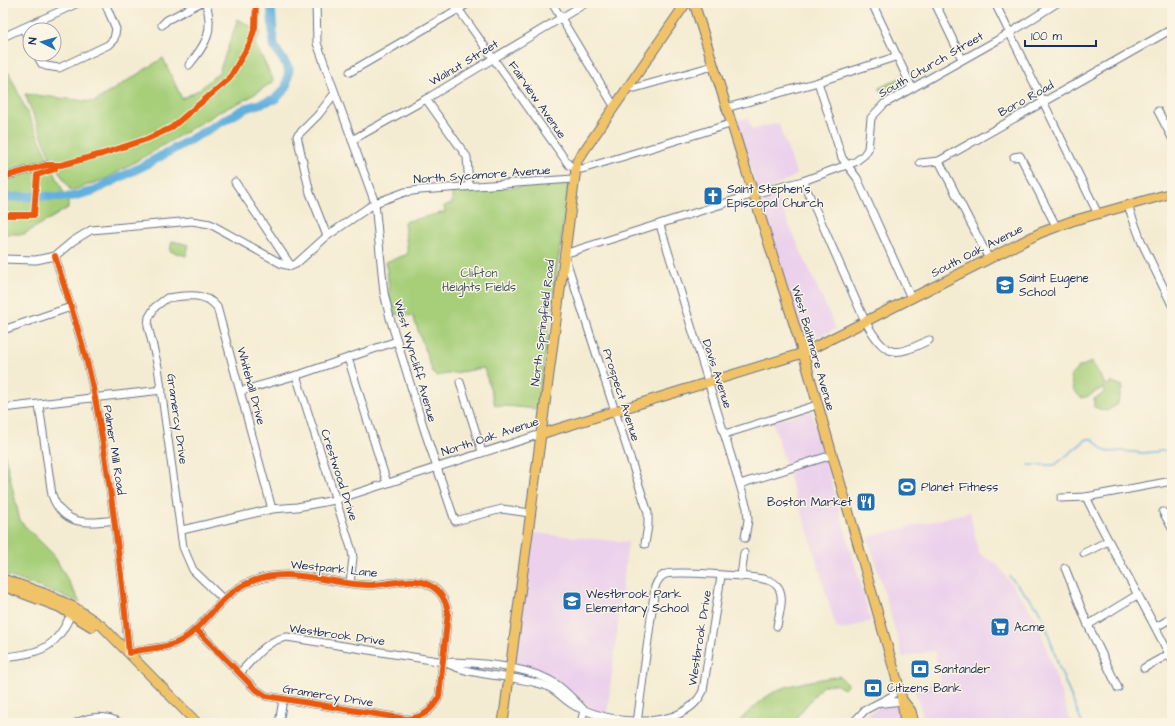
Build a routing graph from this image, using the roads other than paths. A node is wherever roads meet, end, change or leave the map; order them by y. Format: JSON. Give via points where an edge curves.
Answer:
{"nodes":[{"id":1,"x":78,"y":3,"type":"edge"},
{"id":2,"x":105,"y":3,"type":"edge"},
{"id":3,"x":200,"y":3,"type":"edge"},
{"id":4,"x":206,"y":3,"type":"edge"},
{"id":5,"x":316,"y":3,"type":"edge"},
{"id":6,"x":469,"y":3,"type":"edge"},
{"id":7,"x":552,"y":3,"type":"edge"},
{"id":8,"x":586,"y":3,"type":"edge"},
{"id":9,"x":686,"y":3,"type":"edge"},
{"id":10,"x":694,"y":3,"type":"edge"},
{"id":11,"x":872,"y":3,"type":"edge"},
{"id":12,"x":935,"y":3,"type":"edge"},
{"id":13,"x":995,"y":3,"type":"edge"},
{"id":14,"x":1057,"y":3,"type":"edge"},
{"id":15,"x":456,"y":6,"type":"edge"},
{"id":16,"x":678,"y":15,"type":"junction"},
{"id":17,"x":560,"y":18,"type":"junction"},
{"id":18,"x":37,"y":22,"type":"edge"},
{"id":19,"x":700,"y":23,"type":"junction"},
{"id":20,"x":162,"y":25,"type":"dead end"},
{"id":21,"x":22,"y":29,"type":"edge"},
{"id":22,"x":1172,"y":29,"type":"edge"},
{"id":23,"x":1010,"y":33,"type":"junction"},
{"id":24,"x":3,"y":37,"type":"edge"},
{"id":25,"x":898,"y":56,"type":"junction"},
{"id":26,"x":493,"y":57,"type":"junction"},
{"id":27,"x":962,"y":59,"type":"junction"},
{"id":28,"x":41,"y":62,"type":"edge"},
{"id":29,"x":189,"y":65,"type":"dead end"},
{"id":30,"x":713,"y":66,"type":"junction"},
{"id":31,"x":350,"y":72,"type":"dead end"},
{"id":32,"x":818,"y":82,"type":"junction"},
{"id":33,"x":628,"y":87,"type":"junction"},
{"id":34,"x":912,"y":88,"type":"junction"},
{"id":35,"x":335,"y":93,"type":"junction"},
{"id":36,"x":426,"y":99,"type":"junction"},
{"id":37,"x":1044,"y":101,"type":"junction"},
{"id":38,"x":614,"y":106,"type":"junction"},
{"id":39,"x":726,"y":108,"type":"junction"},
{"id":40,"x":1158,"y":111,"type":"dead end"},
{"id":41,"x":730,"y":124,"type":"junction"},
{"id":42,"x":1172,"y":138,"type":"edge"},
{"id":43,"x":352,"y":140,"type":"junction"},
{"id":44,"x":1014,"y":157,"type":"dead end"},
{"id":45,"x":939,"y":161,"type":"junction"},
{"id":46,"x":920,"y":163,"type":"dead end"},
{"id":47,"x":47,"y":165,"type":"dead end"},
{"id":48,"x":848,"y":165,"type":"junction"},
{"id":49,"x":575,"y":168,"type":"junction"},
{"id":50,"x":3,"y":177,"type":"edge"},
{"id":51,"x":573,"y":179,"type":"junction"},
{"id":52,"x":802,"y":181,"type":"junction"},
{"id":53,"x":235,"y":182,"type":"dead end"},
{"id":54,"x":469,"y":186,"type":"junction"},
{"id":55,"x":1172,"y":193,"type":"edge"},
{"id":56,"x":754,"y":194,"type":"junction"},
{"id":57,"x":375,"y":203,"type":"junction"},
{"id":58,"x":1128,"y":206,"type":"junction"},
{"id":59,"x":1098,"y":214,"type":"junction"},
{"id":60,"x":660,"y":225,"type":"junction"},
{"id":61,"x":1056,"y":226,"type":"junction"},
{"id":62,"x":328,"y":236,"type":"junction"},
{"id":63,"x":564,"y":254,"type":"junction"},
{"id":64,"x":55,"y":256,"type":"junction"},
{"id":65,"x":988,"y":259,"type":"junction"},
{"id":66,"x":3,"y":260,"type":"edge"},
{"id":67,"x":291,"y":266,"type":"junction"},
{"id":68,"x":1170,"y":295,"type":"edge"},
{"id":69,"x":181,"y":297,"type":"joint"},
{"id":70,"x":911,"y":298,"type":"junction"},
{"id":71,"x":1172,"y":305,"type":"edge"},
{"id":72,"x":71,"y":307,"type":"junction"},
{"id":73,"x":865,"y":321,"type":"junction"},
{"id":74,"x":3,"y":330,"type":"edge"},
{"id":75,"x":929,"y":340,"type":"dead end"},
{"id":76,"x":397,"y":341,"type":"junction"},
{"id":77,"x":803,"y":353,"type":"junction"},
{"id":78,"x":348,"y":358,"type":"junction"},
{"id":79,"x":296,"y":375,"type":"junction"},
{"id":80,"x":460,"y":382,"type":"dead end"},
{"id":81,"x":708,"y":382,"type":"junction"},
{"id":82,"x":162,"y":390,"type":"junction"},
{"id":83,"x":241,"y":391,"type":"junction"},
{"id":84,"x":95,"y":398,"type":"junction"},
{"id":85,"x":39,"y":405,"type":"junction"},
{"id":86,"x":817,"y":405,"type":"junction"},
{"id":87,"x":3,"y":408,"type":"edge"},
{"id":88,"x":614,"y":411,"type":"junction"},
{"id":89,"x":541,"y":434,"type":"junction"},
{"id":90,"x":724,"y":434,"type":"junction"},
{"id":91,"x":482,"y":452,"type":"junction"},
{"id":92,"x":832,"y":455,"type":"junction"},
{"id":93,"x":436,"y":467,"type":"junction"},
{"id":94,"x":1172,"y":481,"type":"edge"},
{"id":95,"x":387,"y":483,"type":"junction"},
{"id":96,"x":740,"y":484,"type":"junction"},
{"id":97,"x":1086,"y":497,"type":"junction"},
{"id":98,"x":1061,"y":498,"type":"dead end"},
{"id":99,"x":335,"y":500,"type":"junction"},
{"id":100,"x":272,"y":509,"type":"junction"},
{"id":101,"x":1164,"y":512,"type":"dead end"},
{"id":102,"x":530,"y":513,"type":"junction"},
{"id":103,"x":114,"y":520,"type":"junction"},
{"id":104,"x":1172,"y":528,"type":"edge"},
{"id":105,"x":182,"y":530,"type":"junction"},
{"id":106,"x":744,"y":538,"type":"dead end"},
{"id":107,"x":1108,"y":541,"type":"junction"},
{"id":108,"x":645,"y":544,"type":"dead end"},
{"id":109,"x":744,"y":553,"type":"dead end"},
{"id":110,"x":1084,"y":553,"type":"dead end"},
{"id":111,"x":1065,"y":568,"type":"dead end"},
{"id":112,"x":721,"y":576,"type":"junction"},
{"id":113,"x":740,"y":577,"type":"junction"},
{"id":114,"x":3,"y":579,"type":"edge"},
{"id":115,"x":350,"y":583,"type":"junction"},
{"id":116,"x":3,"y":586,"type":"edge"},
{"id":117,"x":1138,"y":595,"type":"junction"},
{"id":118,"x":223,"y":599,"type":"junction"},
{"id":119,"x":73,"y":611,"type":"junction"},
{"id":120,"x":1172,"y":618,"type":"edge"},
{"id":121,"x":1088,"y":625,"type":"junction"},
{"id":122,"x":777,"y":626,"type":"dead end"},
{"id":123,"x":1156,"y":627,"type":"junction"},
{"id":124,"x":196,"y":629,"type":"junction"},
{"id":125,"x":129,"y":653,"type":"junction"},
{"id":126,"x":3,"y":657,"type":"edge"},
{"id":127,"x":1170,"y":657,"type":"edge"},
{"id":128,"x":444,"y":662,"type":"junction"},
{"id":129,"x":1144,"y":668,"type":"dead end"},
{"id":130,"x":240,"y":672,"type":"junction"},
{"id":131,"x":509,"y":673,"type":"junction"},
{"id":132,"x":898,"y":684,"type":"junction"},
{"id":133,"x":1118,"y":688,"type":"dead end"},
{"id":134,"x":283,"y":700,"type":"junction"},
{"id":135,"x":903,"y":701,"type":"junction"},
{"id":136,"x":877,"y":704,"type":"junction"},
{"id":137,"x":584,"y":710,"type":"junction"},
{"id":138,"x":76,"y":723,"type":"edge"},
{"id":139,"x":120,"y":723,"type":"edge"},
{"id":140,"x":197,"y":723,"type":"edge"},
{"id":141,"x":278,"y":723,"type":"edge"},
{"id":142,"x":503,"y":723,"type":"edge"},
{"id":143,"x":581,"y":723,"type":"edge"},
{"id":144,"x":637,"y":723,"type":"edge"},
{"id":145,"x":854,"y":723,"type":"edge"},
{"id":146,"x":905,"y":723,"type":"edge"},
{"id":147,"x":914,"y":723,"type":"edge"}],
"edges":[{"from":1,"to":18,"type":"street"},
{"from":2,"to":28,"type":"street","via":[[116,29],[114,39],[108,45],[59,68],[51,68]]},
{"from":3,"to":20,"type":"street"},
{"from":4,"to":29,"type":"street","via":[[211,20],[210,30]]},
{"from":5,"to":35,"type":"street","name":"West Wyncliff Avenue","via":[[317,43]]},
{"from":6,"to":15,"type":"street"},
{"from":7,"to":17,"type":"street"},
{"from":8,"to":17,"type":"street","name":"Walnut Street"},
{"from":9,"to":16,"type":"main road","name":"North Springfield Road"},
{"from":10,"to":19,"type":"main road","name":"West Baltimore Avenue"},
{"from":11,"to":25,"type":"street"},
{"from":12,"to":27,"type":"street"},
{"from":13,"to":23,"type":"street"},
{"from":14,"to":23,"type":"street","name":"South Church Street"},
{"from":15,"to":26,"type":"street","name":"Fairview Avenue"},
{"from":15,"to":31,"type":"street"},
{"from":16,"to":19,"type":"main road","via":[[692,15]]},
{"from":16,"to":33,"type":"main road","name":"North Springfield Road"},
{"from":17,"to":26,"type":"street","name":"Walnut Street"},
{"from":17,"to":38,"type":"street"},
{"from":19,"to":30,"type":"main road","name":"West Baltimore Avenue"},
{"from":21,"to":24,"type":"street"},
{"from":22,"to":37,"type":"street","name":"Boro Road"},
{"from":23,"to":27,"type":"street","name":"South Church Street"},
{"from":23,"to":37,"type":"street"},
{"from":25,"to":32,"type":"street"},
{"from":25,"to":34,"type":"street"},
{"from":26,"to":36,"type":"street","name":"Walnut Street"},
{"from":26,"to":49,"type":"street","name":"Fairview Avenue","via":[[569,165]]},
{"from":27,"to":34,"type":"street","name":"South Church Street"},
{"from":30,"to":33,"type":"street","via":[[635,88]]},
{"from":30,"to":39,"type":"main road","name":"West Baltimore Avenue"},
{"from":32,"to":39,"type":"street"},
{"from":32,"to":48,"type":"street","via":[[842,158]]},
{"from":33,"to":38,"type":"main road","name":"North Springfield Road"},
{"from":34,"to":48,"type":"street","name":"South Church Street","via":[[884,104],[874,113],[866,152],[862,158]]},
{"from":35,"to":43,"type":"street","name":"West Wyncliff Avenue"},
{"from":35,"to":62,"type":"street","via":[[297,136],[310,193]]},
{"from":36,"to":43,"type":"street","name":"Walnut Street"},
{"from":36,"to":54,"type":"street","via":[[465,154],[469,164]]},
{"from":37,"to":45,"type":"street","name":"Boro Road"},
{"from":37,"to":59,"type":"street"},
{"from":38,"to":49,"type":"main road","name":"North Springfield Road","via":[[582,151]]},
{"from":39,"to":41,"type":"main road","name":"West Baltimore Avenue"},
{"from":40,"to":42,"type":"street"},
{"from":41,"to":49,"type":"street","via":[[582,169]]},
{"from":41,"to":56,"type":"main road","name":"West Baltimore Avenue"},
{"from":43,"to":57,"type":"street","name":"West Wyncliff Avenue"},
{"from":44,"to":61,"type":"street","via":[[1020,156]]},
{"from":45,"to":46,"type":"street","name":"Boro Road"},
{"from":45,"to":65,"type":"street"},
{"from":47,"to":50,"type":"street"},
{"from":48,"to":52,"type":"street","name":"South Church Street"},
{"from":48,"to":70,"type":"street","via":[[857,178]]},
{"from":49,"to":51,"type":"main road","name":"North Springfield Road"},
{"from":51,"to":54,"type":"street","name":"North Sycamore Avenue"},
{"from":51,"to":63,"type":"main road","name":"North Springfield Road"},
{"from":52,"to":56,"type":"street","name":"South Church Street"},
{"from":52,"to":73,"type":"street"},
{"from":53,"to":67,"type":"street"},
{"from":54,"to":57,"type":"street","name":"North Sycamore Avenue","via":[[405,192]]},
{"from":55,"to":58,"type":"main road","name":"South Oak Avenue"},
{"from":56,"to":60,"type":"street","name":"South Church Street"},
{"from":56,"to":77,"type":"main road","name":"West Baltimore Avenue"},
{"from":57,"to":62,"type":"street","name":"North Sycamore Avenue"},
{"from":57,"to":76,"type":"street","name":"West Wyncliff Avenue","via":[[384,293]]},
{"from":58,"to":59,"type":"main road","name":"South Oak Avenue"},
{"from":58,"to":68,"type":"street","via":[[1142,243]]},
{"from":59,"to":61,"type":"main road","name":"South Oak Avenue"},
{"from":60,"to":63,"type":"street","name":"South Church Street"},
{"from":60,"to":81,"type":"street","name":"Davis Avenue"},
{"from":61,"to":65,"type":"main road","name":"South Oak Avenue"},
{"from":62,"to":67,"type":"street","name":"North Sycamore Avenue"},
{"from":63,"to":88,"type":"street","name":"Prospect Avenue"},
{"from":63,"to":89,"type":"main road","name":"North Springfield Road"},
{"from":64,"to":66,"type":"street","via":[[36,260]]},
{"from":64,"to":67,"type":"street","via":[[73,240],[90,230],[192,222],[210,224],[271,259]]},
{"from":64,"to":72,"type":"street","name":"Palmer Mill Road"},
{"from":65,"to":70,"type":"main road","name":"South Oak Avenue"},
{"from":68,"to":71,"type":"street"},
{"from":69,"to":82,"type":"street","name":"Gramercy Drive","via":[[168,298],[158,303],[148,321]]},
{"from":69,"to":83,"type":"street","name":"Whitehall Drive","via":[[203,297],[217,307]]},
{"from":70,"to":73,"type":"main road","name":"South Oak Avenue"},
{"from":72,"to":74,"type":"street"},
{"from":72,"to":84,"type":"street","name":"Palmer Mill Road"},
{"from":73,"to":75,"type":"street","via":[[877,342],[898,353]]},
{"from":73,"to":77,"type":"main road","name":"South Oak Avenue"},
{"from":76,"to":78,"type":"street"},
{"from":76,"to":93,"type":"street","name":"West Wyncliff Avenue"},
{"from":77,"to":81,"type":"main road","name":"North Oak Avenue"},
{"from":77,"to":86,"type":"main road","name":"West Baltimore Avenue"},
{"from":78,"to":79,"type":"street"},
{"from":78,"to":95,"type":"street"},
{"from":79,"to":83,"type":"street"},
{"from":79,"to":99,"type":"street","name":"Crestwood Drive"},
{"from":80,"to":91,"type":"street"},
{"from":81,"to":88,"type":"main road","name":"North Oak Avenue"},
{"from":81,"to":90,"type":"street","name":"Davis Avenue"},
{"from":82,"to":84,"type":"street"},
{"from":82,"to":105,"type":"street","name":"Gramercy Drive"},
{"from":83,"to":100,"type":"street","name":"Whitehall Drive"},
{"from":84,"to":85,"type":"street"},
{"from":84,"to":103,"type":"street","name":"Palmer Mill Road"},
{"from":85,"to":87,"type":"street"},
{"from":85,"to":103,"type":"street","via":[[55,504],[65,514],[81,522]]},
{"from":86,"to":90,"type":"street"},
{"from":86,"to":92,"type":"main road","name":"West Baltimore Avenue"},
{"from":88,"to":89,"type":"main road","name":"North Oak Avenue"},
{"from":88,"to":108,"type":"street","name":"Prospect Avenue","via":[[648,513]]},
{"from":89,"to":91,"type":"street","name":"North Oak Avenue"},
{"from":89,"to":102,"type":"main road","name":"North Springfield Road"},
{"from":90,"to":96,"type":"street","name":"Davis Avenue"},
{"from":91,"to":93,"type":"street","name":"North Oak Avenue"},
{"from":92,"to":96,"type":"street"},
{"from":92,"to":132,"type":"main road","name":"West Baltimore Avenue"},
{"from":93,"to":95,"type":"street","name":"North Oak Avenue"},
{"from":93,"to":102,"type":"street","name":"West Wyncliff Avenue","via":[[454,521],[502,509]]},
{"from":94,"to":97,"type":"street"},
{"from":95,"to":99,"type":"street","name":"North Oak Avenue"},
{"from":96,"to":106,"type":"street","name":"Davis Avenue","via":[[748,520]]},
{"from":97,"to":98,"type":"street"},
{"from":97,"to":107,"type":"street"},
{"from":99,"to":100,"type":"street","name":"North Oak Avenue"},
{"from":99,"to":115,"type":"street","name":"Crestwood Drive","via":[[352,551]]},
{"from":100,"to":105,"type":"street","name":"North Oak Avenue"},
{"from":101,"to":104,"type":"street"},
{"from":102,"to":131,"type":"main road","name":"North Springfield Road"},
{"from":103,"to":125,"type":"street","name":"Palmer Mill Road"},
{"from":105,"to":118,"type":"street","name":"Gramercy Drive","via":[[183,548],[193,570]]},
{"from":107,"to":110,"type":"street"},
{"from":107,"to":117,"type":"street"},
{"from":109,"to":113,"type":"street"},
{"from":111,"to":121,"type":"street"},
{"from":112,"to":113,"type":"street"},
{"from":112,"to":144,"type":"street","name":"Westbrook Drive","via":[[705,686],[700,698],[693,706],[680,713],[661,720]]},
{"from":112,"to":144,"type":"street","via":[[678,573],[663,575],[657,581]]},
{"from":113,"to":122,"type":"street","via":[[769,580],[778,587],[781,598]]},
{"from":114,"to":119,"type":"main road","via":[[31,589]]},
{"from":115,"to":118,"type":"street","name":"Westpark Lane","via":[[296,574],[268,576],[246,584]]},
{"from":115,"to":128,"type":"street","name":"Westpark Lane","via":[[369,586],[414,581],[436,590],[444,599],[448,612]]},
{"from":116,"to":119,"type":"main road"},
{"from":117,"to":121,"type":"street"},
{"from":117,"to":123,"type":"street"},
{"from":118,"to":124,"type":"street","name":"Westpark Lane"},
{"from":119,"to":125,"type":"main road","via":[[102,626]]},
{"from":119,"to":126,"type":"street","via":[[53,643],[30,655]]},
{"from":120,"to":123,"type":"street"},
{"from":121,"to":133,"type":"street"},
{"from":123,"to":127,"type":"street"},
{"from":124,"to":125,"type":"street","name":"Westpark Lane","via":[[170,645]]},
{"from":124,"to":130,"type":"street","name":"Gramercy Drive"},
{"from":125,"to":140,"type":"main road"},
{"from":127,"to":129,"type":"street"},
{"from":128,"to":130,"type":"street","name":"Westbrook Drive","via":[[287,637],[277,639],[264,647]]},
{"from":128,"to":131,"type":"street","name":"Westbrook Drive","via":[[456,668]]},
{"from":128,"to":134,"type":"street","name":"Gramercy Drive","via":[[439,697],[430,711],[416,718],[402,719]]},
{"from":130,"to":134,"type":"street","name":"Gramercy Drive","via":[[260,692]]},
{"from":131,"to":137,"type":"street","name":"Westbrook Drive","via":[[544,685],[569,704]]},
{"from":131,"to":142,"type":"main road","name":"North Springfield Road"},
{"from":132,"to":135,"type":"main road","name":"West Baltimore Avenue"},
{"from":132,"to":136,"type":"street","via":[[892,696]]},
{"from":134,"to":141,"type":"street"},
{"from":135,"to":136,"type":"street"},
{"from":135,"to":146,"type":"main road"},
{"from":135,"to":147,"type":"main road","via":[[911,711]]},
{"from":136,"to":145,"type":"street","via":[[865,710]]},
{"from":137,"to":143,"type":"street"},
{"from":137,"to":144,"type":"street","name":"Westbrook Drive","via":[[614,720]]},
{"from":138,"to":139,"type":"street","via":[[101,716]]}]}
